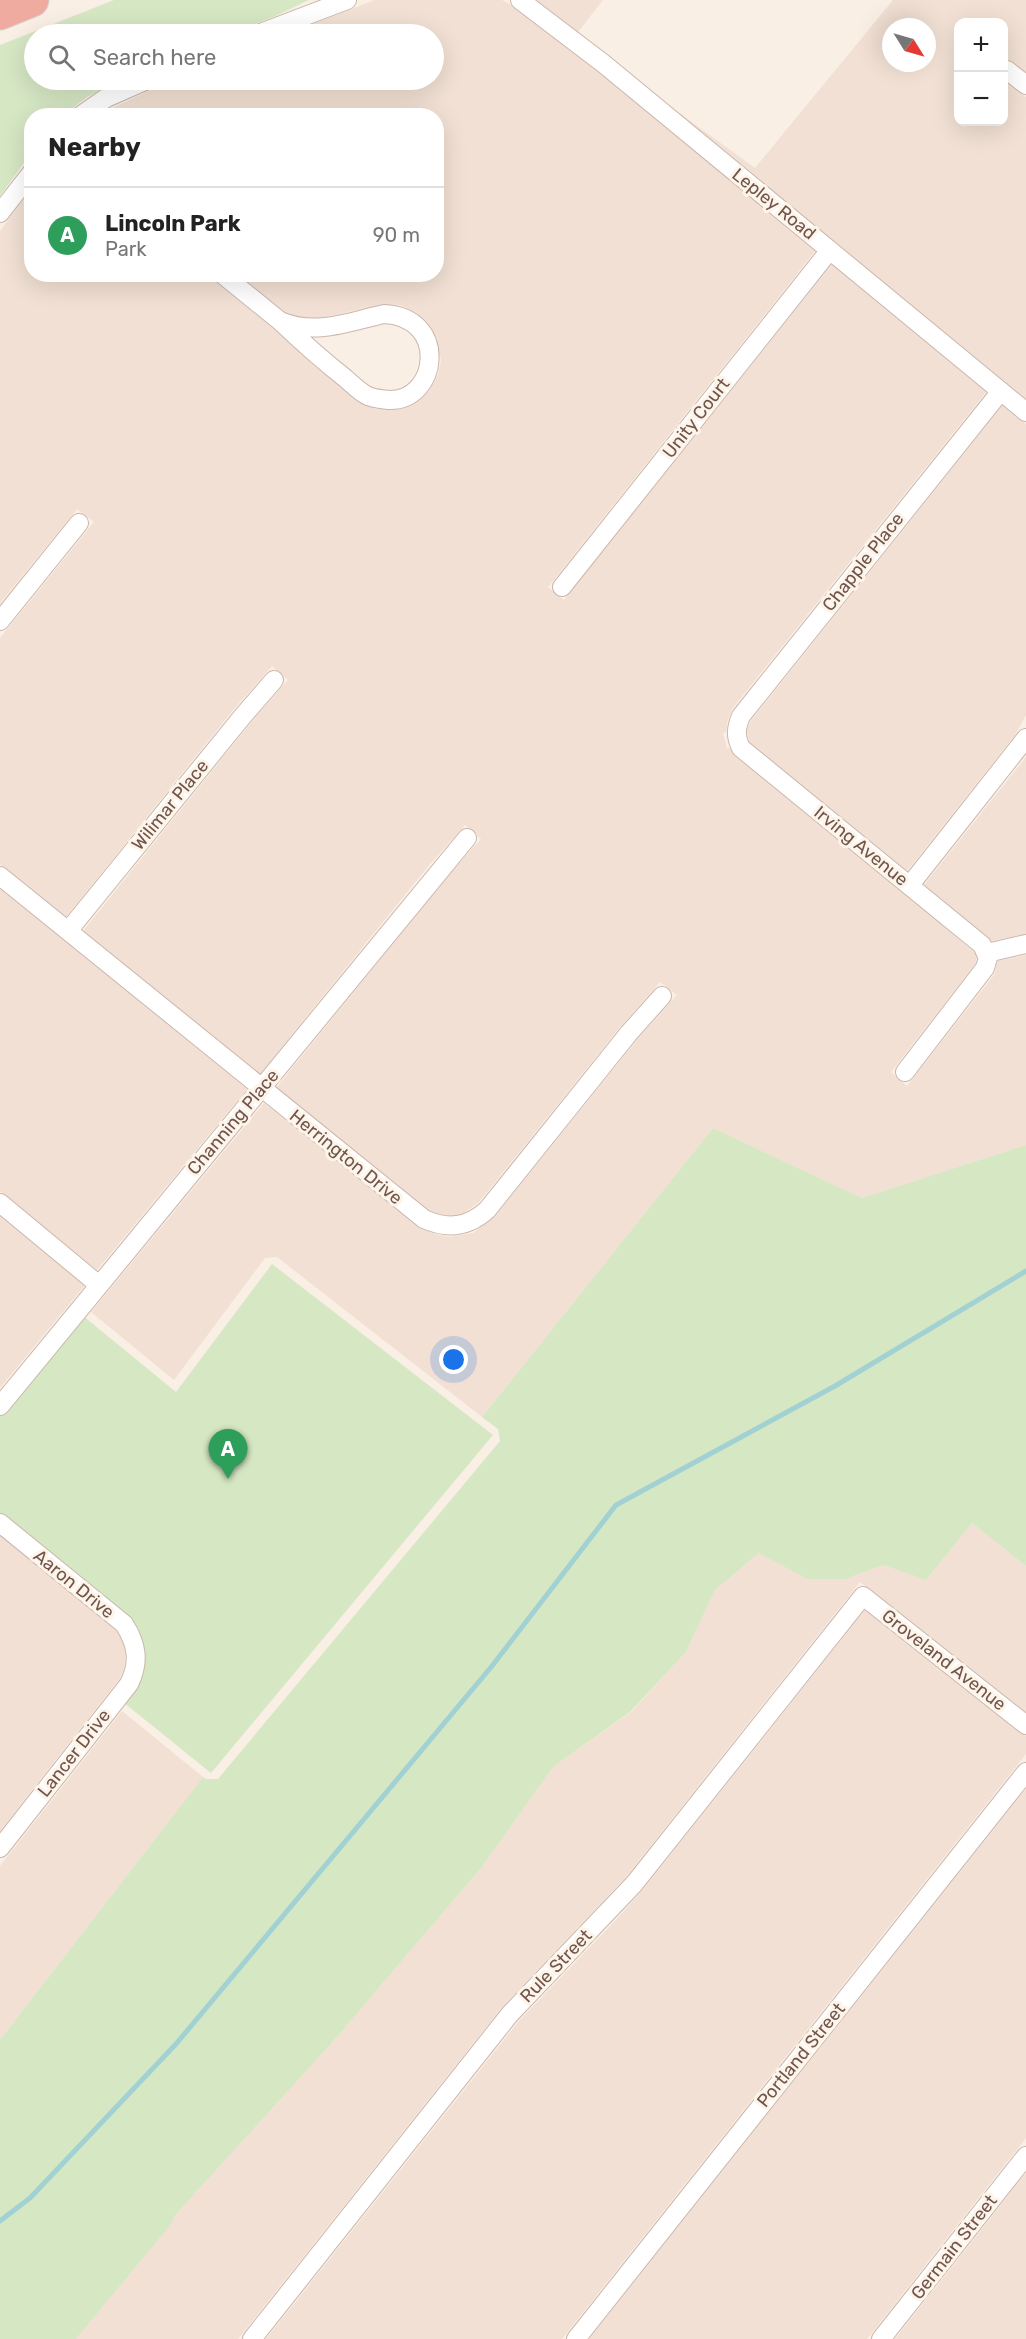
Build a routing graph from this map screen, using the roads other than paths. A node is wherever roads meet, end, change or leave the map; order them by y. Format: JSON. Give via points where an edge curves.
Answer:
{"nodes":[{"id":1,"x":32,"y":0,"type":"edge"},
{"id":2,"x":346,"y":0,"type":"edge"},
{"id":3,"x":520,"y":0,"type":"edge"},
{"id":4,"x":0,"y":13,"type":"edge"},
{"id":5,"x":284,"y":24,"type":"edge"},
{"id":6,"x":1008,"y":72,"type":"edge"},
{"id":7,"x":1026,"y":85,"type":"edge"},
{"id":8,"x":124,"y":90,"type":"edge"},
{"id":9,"x":92,"y":108,"type":"edge"},
{"id":10,"x":24,"y":182,"type":"edge"},
{"id":11,"x":0,"y":213,"type":"edge"},
{"id":12,"x":830,"y":250,"type":"junction"},
{"id":13,"x":232,"y":282,"type":"edge"},
{"id":14,"x":280,"y":321,"type":"junction"},
{"id":15,"x":1001,"y":391,"type":"junction"},
{"id":16,"x":1026,"y":412,"type":"edge"},
{"id":17,"x":79,"y":523,"type":"dead end"},
{"id":18,"x":562,"y":587,"type":"dead end"},
{"id":19,"x":0,"y":621,"type":"edge"},
{"id":20,"x":274,"y":680,"type":"dead end"},
{"id":21,"x":1026,"y":738,"type":"edge"},
{"id":22,"x":737,"y":739,"type":"joint"},
{"id":23,"x":467,"y":838,"type":"dead end"},
{"id":24,"x":0,"y":876,"type":"edge"},
{"id":25,"x":910,"y":885,"type":"junction"},
{"id":26,"x":68,"y":931,"type":"junction"},
{"id":27,"x":1026,"y":944,"type":"edge"},
{"id":28,"x":987,"y":953,"type":"junction"},
{"id":29,"x":662,"y":996,"type":"dead end"},
{"id":30,"x":904,"y":1072,"type":"dead end"},
{"id":31,"x":261,"y":1089,"type":"junction"},
{"id":32,"x":0,"y":1203,"type":"edge"},
{"id":33,"x":99,"y":1285,"type":"junction"},
{"id":34,"x":0,"y":1406,"type":"edge"},
{"id":35,"x":0,"y":1522,"type":"edge"},
{"id":36,"x":863,"y":1596,"type":"joint"},
{"id":37,"x":136,"y":1653,"type":"joint"},
{"id":38,"x":1026,"y":1725,"type":"edge"},
{"id":39,"x":1026,"y":1772,"type":"edge"},
{"id":40,"x":0,"y":1846,"type":"edge"},
{"id":41,"x":1026,"y":2156,"type":"edge"},
{"id":42,"x":252,"y":2339,"type":"edge"},
{"id":43,"x":576,"y":2339,"type":"edge"},
{"id":44,"x":881,"y":2339,"type":"edge"}],
"edges":[{"from":1,"to":4,"type":"highway"},
{"from":2,"to":5,"type":"street"},
{"from":3,"to":12,"type":"street","name":"Lepley Road"},
{"from":6,"to":7,"type":"street"},
{"from":8,"to":9,"type":"street"},
{"from":10,"to":11,"type":"street"},
{"from":12,"to":15,"type":"street","name":"Lepley Road"},
{"from":12,"to":18,"type":"street","name":"Unity Court"},
{"from":13,"to":14,"type":"street"},
{"from":14,"to":14,"type":"street","via":[[367,396],[393,400],[408,395],[428,372],[428,342],[420,329],[398,314],[309,329]]},
{"from":15,"to":16,"type":"street","name":"Lepley Road"},
{"from":15,"to":22,"type":"street","name":"Chapple Place","via":[[741,716],[736,727]]},
{"from":17,"to":19,"type":"street"},
{"from":20,"to":26,"type":"street","name":"Wilimar Place"},
{"from":21,"to":25,"type":"street"},
{"from":22,"to":25,"type":"street","name":"Irving Avenue","via":[[741,748]]},
{"from":23,"to":31,"type":"street","name":"Channing Place"},
{"from":24,"to":26,"type":"street","name":"Herrington Drive"},
{"from":25,"to":28,"type":"street","name":"Irving Avenue"},
{"from":26,"to":31,"type":"street","name":"Herrington Drive"},
{"from":27,"to":28,"type":"street"},
{"from":28,"to":30,"type":"street","via":[[985,968]]},
{"from":29,"to":31,"type":"street","name":"Herrington Drive","via":[[487,1210],[467,1224],[451,1227],[424,1219]]},
{"from":31,"to":33,"type":"street","name":"Channing Place"},
{"from":32,"to":33,"type":"street"},
{"from":33,"to":34,"type":"street","name":"Channing Place"},
{"from":35,"to":37,"type":"street","name":"Aaron Drive","via":[[124,1624]]},
{"from":36,"to":38,"type":"street","name":"Groveland Avenue"},
{"from":36,"to":42,"type":"street","name":"Rule Street","via":[[634,1884],[510,2014]]},
{"from":37,"to":40,"type":"street","name":"Lancer Drive","via":[[135,1672],[129,1684]]},
{"from":39,"to":43,"type":"street","name":"Portland Street"},
{"from":41,"to":44,"type":"street","name":"Germain Street"}]}
